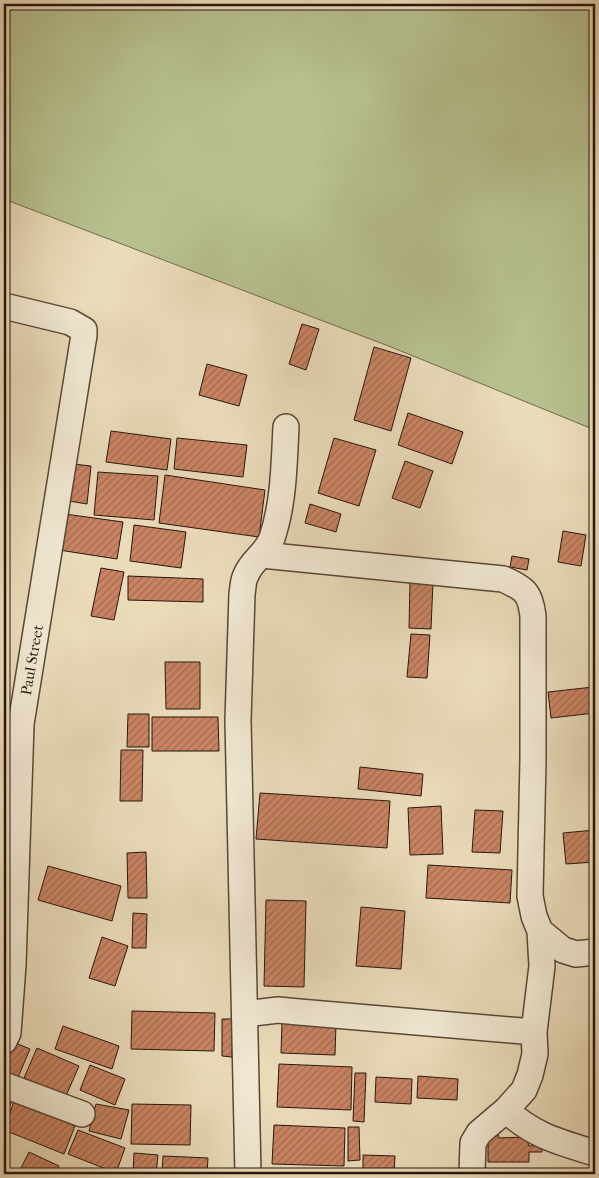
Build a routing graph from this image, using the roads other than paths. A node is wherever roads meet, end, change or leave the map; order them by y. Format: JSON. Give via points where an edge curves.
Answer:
{"nodes":[{"id":1,"x":4,"y":307,"type":"edge"},
{"id":2,"x":4,"y":326,"type":"edge"},
{"id":3,"x":286,"y":427,"type":"dead end"},
{"id":4,"x":262,"y":555,"type":"junction"},
{"id":5,"x":540,"y":931,"type":"junction"},
{"id":6,"x":563,"y":950,"type":"junction"},
{"id":7,"x":595,"y":952,"type":"edge"},
{"id":8,"x":542,"y":966,"type":"junction"},
{"id":9,"x":246,"y":1014,"type":"junction"},
{"id":10,"x":534,"y":1032,"type":"junction"},
{"id":11,"x":5,"y":1035,"type":"edge"},
{"id":12,"x":4,"y":1085,"type":"edge"},
{"id":13,"x":506,"y":1110,"type":"junction"},
{"id":14,"x":82,"y":1114,"type":"dead end"},
{"id":15,"x":595,"y":1153,"type":"edge"},
{"id":16,"x":248,"y":1174,"type":"edge"},
{"id":17,"x":472,"y":1174,"type":"edge"}],
"edges":[{"from":1,"to":2,"type":"street"},
{"from":1,"to":11,"type":"street","name":"Paul Street","via":[[70,322],[84,330],[21,724],[13,965]]},
{"from":3,"to":4,"type":"street","via":[[282,493],[272,539]]},
{"from":4,"to":5,"type":"street","via":[[504,579],[521,587],[531,600],[534,760],[530,896]]},
{"from":4,"to":9,"type":"street","via":[[246,575],[242,594],[238,720]]},
{"from":5,"to":6,"type":"street"},
{"from":5,"to":8,"type":"street"},
{"from":6,"to":7,"type":"street","via":[[576,954]]},
{"from":6,"to":8,"type":"street"},
{"from":8,"to":10,"type":"street"},
{"from":9,"to":10,"type":"street","via":[[278,1010]]},
{"from":9,"to":16,"type":"street"},
{"from":10,"to":13,"type":"street","via":[[535,1054],[530,1074],[524,1090]]},
{"from":12,"to":14,"type":"street"},
{"from":13,"to":15,"type":"street","via":[[521,1124],[550,1140]]},
{"from":13,"to":17,"type":"street","via":[[479,1133],[473,1143]]}]}
